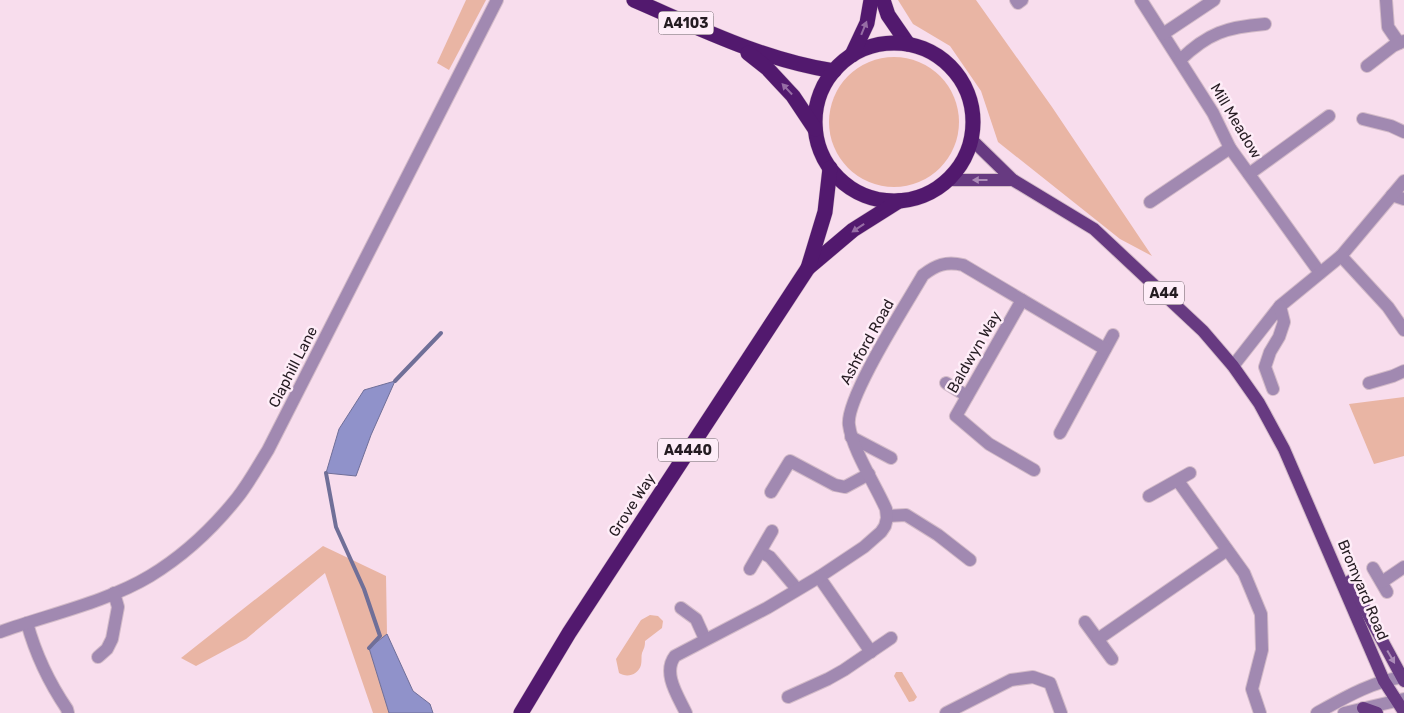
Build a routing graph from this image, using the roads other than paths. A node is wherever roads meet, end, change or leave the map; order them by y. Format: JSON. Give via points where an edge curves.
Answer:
{"nodes":[{"id":1,"x":497,"y":0,"type":"edge"},
{"id":2,"x":634,"y":0,"type":"edge"},
{"id":3,"x":871,"y":0,"type":"edge"},
{"id":4,"x":883,"y":0,"type":"edge"},
{"id":5,"x":1141,"y":0,"type":"edge"},
{"id":6,"x":1214,"y":0,"type":"edge"},
{"id":7,"x":1386,"y":0,"type":"edge"},
{"id":8,"x":1265,"y":24,"type":"dead end"},
{"id":9,"x":1163,"y":34,"type":"junction"},
{"id":10,"x":1401,"y":42,"type":"edge"},
{"id":11,"x":908,"y":44,"type":"junction"},
{"id":12,"x":738,"y":45,"type":"junction"},
{"id":13,"x":852,"y":55,"type":"junction"},
{"id":14,"x":1180,"y":60,"type":"junction"},
{"id":15,"x":1367,"y":66,"type":"dead end"},
{"id":16,"x":834,"y":71,"type":"junction"},
{"id":17,"x":1329,"y":116,"type":"dead end"},
{"id":18,"x":1363,"y":119,"type":"dead end"},
{"id":19,"x":815,"y":128,"type":"junction"},
{"id":20,"x":1404,"y":132,"type":"edge"},
{"id":21,"x":971,"y":139,"type":"junction"},
{"id":22,"x":1230,"y":148,"type":"junction"},
{"id":23,"x":830,"y":168,"type":"junction"},
{"id":24,"x":1249,"y":174,"type":"junction"},
{"id":25,"x":948,"y":180,"type":"junction"},
{"id":26,"x":1013,"y":180,"type":"junction"},
{"id":27,"x":1404,"y":181,"type":"edge"},
{"id":28,"x":1398,"y":197,"type":"edge"},
{"id":29,"x":899,"y":201,"type":"junction"},
{"id":30,"x":1150,"y":202,"type":"dead end"},
{"id":31,"x":1341,"y":256,"type":"junction"},
{"id":32,"x":808,"y":268,"type":"junction"},
{"id":33,"x":1320,"y":273,"type":"junction"},
{"id":34,"x":1022,"y":300,"type":"junction"},
{"id":35,"x":1280,"y":306,"type":"junction"},
{"id":36,"x":1404,"y":330,"type":"edge"},
{"id":37,"x":1113,"y":335,"type":"dead end"},
{"id":38,"x":1105,"y":349,"type":"junction"},
{"id":39,"x":1233,"y":366,"type":"junction"},
{"id":40,"x":1404,"y":371,"type":"edge"},
{"id":41,"x":1369,"y":383,"type":"dead end"},
{"id":42,"x":946,"y":384,"type":"dead end"},
{"id":43,"x":1272,"y":389,"type":"dead end"},
{"id":44,"x":967,"y":396,"type":"junction"},
{"id":45,"x":1060,"y":433,"type":"dead end"},
{"id":46,"x":852,"y":436,"type":"junction"},
{"id":47,"x":891,"y":458,"type":"dead end"},
{"id":48,"x":1034,"y":470,"type":"dead end"},
{"id":49,"x":1190,"y":473,"type":"dead end"},
{"id":50,"x":869,"y":474,"type":"junction"},
{"id":51,"x":1178,"y":481,"type":"junction"},
{"id":52,"x":772,"y":492,"type":"dead end"},
{"id":53,"x":1149,"y":496,"type":"dead end"},
{"id":54,"x":1310,"y":506,"type":"junction"},
{"id":55,"x":887,"y":516,"type":"junction"},
{"id":56,"x":772,"y":531,"type":"dead end"},
{"id":57,"x":1227,"y":550,"type":"junction"},
{"id":58,"x":761,"y":552,"type":"junction"},
{"id":59,"x":970,"y":560,"type":"dead end"},
{"id":60,"x":1404,"y":567,"type":"edge"},
{"id":61,"x":1373,"y":568,"type":"dead end"},
{"id":62,"x":750,"y":569,"type":"dead end"},
{"id":63,"x":819,"y":578,"type":"junction"},
{"id":64,"x":797,"y":589,"type":"junction"},
{"id":65,"x":114,"y":593,"type":"junction"},
{"id":66,"x":680,"y":608,"type":"dead end"},
{"id":67,"x":1085,"y":622,"type":"dead end"},
{"id":68,"x":27,"y":623,"type":"junction"},
{"id":69,"x":0,"y":632,"type":"edge"},
{"id":70,"x":891,"y":638,"type":"dead end"},
{"id":71,"x":706,"y":639,"type":"junction"},
{"id":72,"x":1098,"y":639,"type":"junction"},
{"id":73,"x":871,"y":652,"type":"junction"},
{"id":74,"x":98,"y":657,"type":"dead end"},
{"id":75,"x":1112,"y":659,"type":"dead end"},
{"id":76,"x":1403,"y":678,"type":"edge"},
{"id":77,"x":1384,"y":681,"type":"junction"},
{"id":78,"x":788,"y":697,"type":"dead end"},
{"id":79,"x":1400,"y":699,"type":"edge"},
{"id":80,"x":1363,"y":708,"type":"junction"},
{"id":81,"x":1404,"y":712,"type":"edge"},
{"id":82,"x":68,"y":713,"type":"edge"},
{"id":83,"x":521,"y":713,"type":"edge"},
{"id":84,"x":686,"y":713,"type":"edge"},
{"id":85,"x":946,"y":713,"type":"edge"},
{"id":86,"x":1062,"y":713,"type":"edge"},
{"id":87,"x":1260,"y":713,"type":"edge"},
{"id":88,"x":1317,"y":713,"type":"edge"},
{"id":89,"x":1344,"y":713,"type":"edge"},
{"id":90,"x":1377,"y":713,"type":"edge"}],
"edges":[{"from":1,"to":65,"type":"street","name":"Claphill Lane","via":[[263,458],[214,525],[149,577]]},
{"from":2,"to":12,"type":"highway","number":"A4103"},
{"from":13,"to":3,"type":"highway","one_way":true,"via":[[867,23]]},
{"from":4,"to":11,"type":"highway","via":[[888,15]]},
{"from":5,"to":9,"type":"street","name":"Mill Meadow"},
{"from":6,"to":9,"type":"street"},
{"from":7,"to":10,"type":"street","via":[[1388,27]]},
{"from":8,"to":14,"type":"street","via":[[1226,29],[1192,48]]},
{"from":9,"to":14,"type":"street","name":"Mill Meadow"},
{"from":10,"to":15,"type":"street"},
{"from":11,"to":13,"type":"highway","via":[[888,43]]},
{"from":11,"to":21,"type":"highway","via":[[931,53],[951,68],[966,89],[972,114]]},
{"from":12,"to":16,"type":"highway","number":"A4103","via":[[798,64]]},
{"from":19,"to":12,"type":"highway","number":"A4103","one_way":true,"via":[[793,96],[767,68]]},
{"from":13,"to":16,"type":"highway"},
{"from":14,"to":22,"type":"street","name":"Mill Meadow","via":[[1214,114]]},
{"from":16,"to":19,"type":"highway","via":[[822,88]]},
{"from":17,"to":24,"type":"street"},
{"from":18,"to":20,"type":"street"},
{"from":19,"to":23,"type":"highway","via":[[820,149]]},
{"from":21,"to":25,"type":"highway","via":[[966,154]]},
{"from":21,"to":26,"type":"main road","name":"Bromyard Road","number":"A44"},
{"from":22,"to":24,"type":"street","name":"Mill Meadow"},
{"from":22,"to":30,"type":"street"},
{"from":23,"to":29,"type":"highway","via":[[860,193],[878,200]]},
{"from":23,"to":32,"type":"highway","name":"Grove Way","number":"A4440","via":[[825,212]]},
{"from":24,"to":33,"type":"street","name":"Mill Meadow"},
{"from":26,"to":25,"type":"main road","one_way":true},
{"from":25,"to":29,"type":"highway","via":[[925,195]]},
{"from":26,"to":39,"type":"main road","name":"Bromyard Road","number":"A44","via":[[1094,229],[1203,331]]},
{"from":27,"to":28,"type":"street"},
{"from":28,"to":31,"type":"street"},
{"from":29,"to":32,"type":"highway","name":"Grove Way","number":"A4440","one_way":true,"via":[[853,230]]},
{"from":31,"to":33,"type":"street"},
{"from":31,"to":36,"type":"street"},
{"from":32,"to":83,"type":"highway","name":"Grove Way","number":"A4440","via":[[574,625]]},
{"from":33,"to":35,"type":"street"},
{"from":34,"to":38,"type":"street","name":"Ashford Road"},
{"from":34,"to":44,"type":"street","name":"Baldwyn Way"},
{"from":34,"to":46,"type":"street","name":"Ashford Road","via":[[963,265],[941,264],[923,275],[858,390],[848,423]]},
{"from":35,"to":39,"type":"street"},
{"from":35,"to":43,"type":"street","via":[[1284,322],[1265,367]]},
{"from":37,"to":38,"type":"street"},
{"from":38,"to":45,"type":"street"},
{"from":39,"to":54,"type":"main road","name":"Bromyard Road","number":"A44","via":[[1259,403]]},
{"from":40,"to":41,"type":"street"},
{"from":42,"to":44,"type":"street"},
{"from":44,"to":48,"type":"street","name":"Baldwyn Way","via":[[956,416],[989,444]]},
{"from":46,"to":47,"type":"street"},
{"from":46,"to":50,"type":"street","name":"Ashford Road"},
{"from":49,"to":51,"type":"street"},
{"from":50,"to":52,"type":"street","via":[[845,487],[835,485],[790,460]]},
{"from":50,"to":55,"type":"street","name":"Ashford Road"},
{"from":51,"to":53,"type":"street"},
{"from":51,"to":57,"type":"street"},
{"from":54,"to":76,"type":"main road","name":"Bromyard Road","number":"A44","one_way":true},
{"from":54,"to":77,"type":"main road","name":"Bromyard Road","number":"A44"},
{"from":55,"to":59,"type":"street","via":[[906,515]]},
{"from":55,"to":63,"type":"street","via":[[885,526],[872,540]]},
{"from":56,"to":58,"type":"street"},
{"from":57,"to":72,"type":"street"},
{"from":57,"to":87,"type":"street","via":[[1244,573],[1261,614],[1262,650],[1252,689]]},
{"from":58,"to":62,"type":"street"},
{"from":58,"to":64,"type":"street","via":[[770,557]]},
{"from":60,"to":61,"type":"street","via":[[1384,587]]},
{"from":63,"to":64,"type":"street"},
{"from":63,"to":73,"type":"street"},
{"from":64,"to":71,"type":"street"},
{"from":65,"to":68,"type":"street","name":"Claphill Lane"},
{"from":65,"to":74,"type":"street","via":[[118,607],[112,639]]},
{"from":66,"to":71,"type":"street","via":[[696,619]]},
{"from":67,"to":72,"type":"street"},
{"from":68,"to":69,"type":"street","name":"Claphill Lane"},
{"from":68,"to":82,"type":"street","via":[[47,676]]},
{"from":70,"to":73,"type":"street"},
{"from":71,"to":84,"type":"street","via":[[675,656],[669,665],[672,681]]},
{"from":72,"to":75,"type":"street"},
{"from":73,"to":78,"type":"street","via":[[828,679]]},
{"from":76,"to":77,"type":"street"},
{"from":77,"to":79,"type":"main road","name":"Bromyard Road","number":"A44"},
{"from":77,"to":88,"type":"street"},
{"from":79,"to":80,"type":"street"},
{"from":79,"to":81,"type":"main road","name":"Bromyard Road","number":"A44"},
{"from":80,"to":89,"type":"street"},
{"from":80,"to":90,"type":"main road"},
{"from":85,"to":86,"type":"street","via":[[1011,680],[1033,677],[1050,683]]}]}
